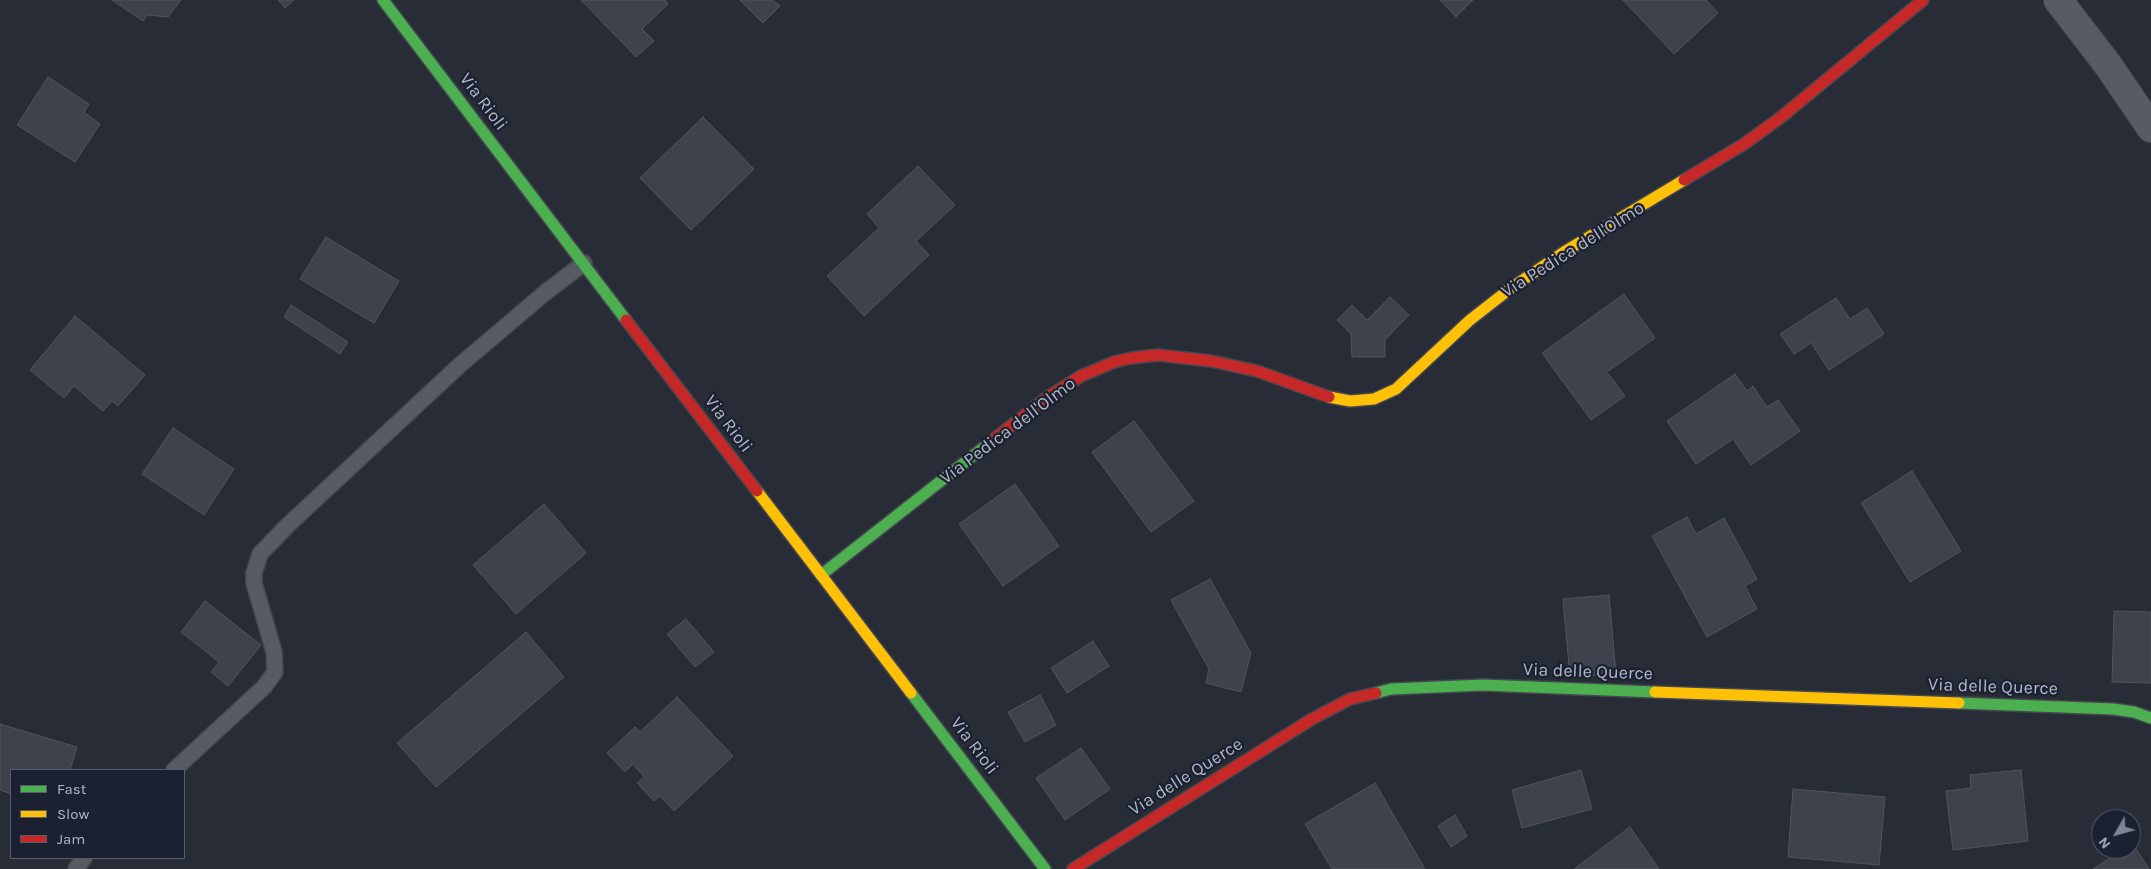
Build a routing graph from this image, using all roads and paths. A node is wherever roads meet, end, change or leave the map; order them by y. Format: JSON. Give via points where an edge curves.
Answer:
{"nodes":[{"id":1,"x":383,"y":0,"type":"edge"},
{"id":2,"x":1923,"y":0,"type":"edge"},
{"id":3,"x":2058,"y":0,"type":"edge"},
{"id":4,"x":2151,"y":128,"type":"edge"},
{"id":5,"x":584,"y":263,"type":"junction"},
{"id":6,"x":821,"y":575,"type":"junction"},
{"id":7,"x":2151,"y":718,"type":"edge"},
{"id":8,"x":175,"y":769,"type":"edge"},
{"id":9,"x":1045,"y":869,"type":"edge"},
{"id":10,"x":1073,"y":869,"type":"edge"}],
"edges":[{"from":1,"to":5,"type":"street","name":"Via Rioli"},
{"from":2,"to":6,"type":"street","name":"Via Pedica dell'Olmo","via":[[1744,144],[1564,252],[1511,288],[1470,320],[1396,389],[1374,399],[1344,400],[1257,372],[1204,360],[1158,355],[1114,362],[1080,376],[1050,396]]},
{"from":3,"to":4,"type":"street"},
{"from":5,"to":6,"type":"street","name":"Via Rioli"},
{"from":5,"to":8,"type":"lane","via":[[461,364],[260,554],[254,583],[274,652],[275,672],[264,687]]},
{"from":6,"to":9,"type":"street","name":"Via Rioli"},
{"from":7,"to":10,"type":"street","name":"Via delle Querce","via":[[2122,709],[1483,685],[1391,689],[1350,699],[1312,718]]}]}
